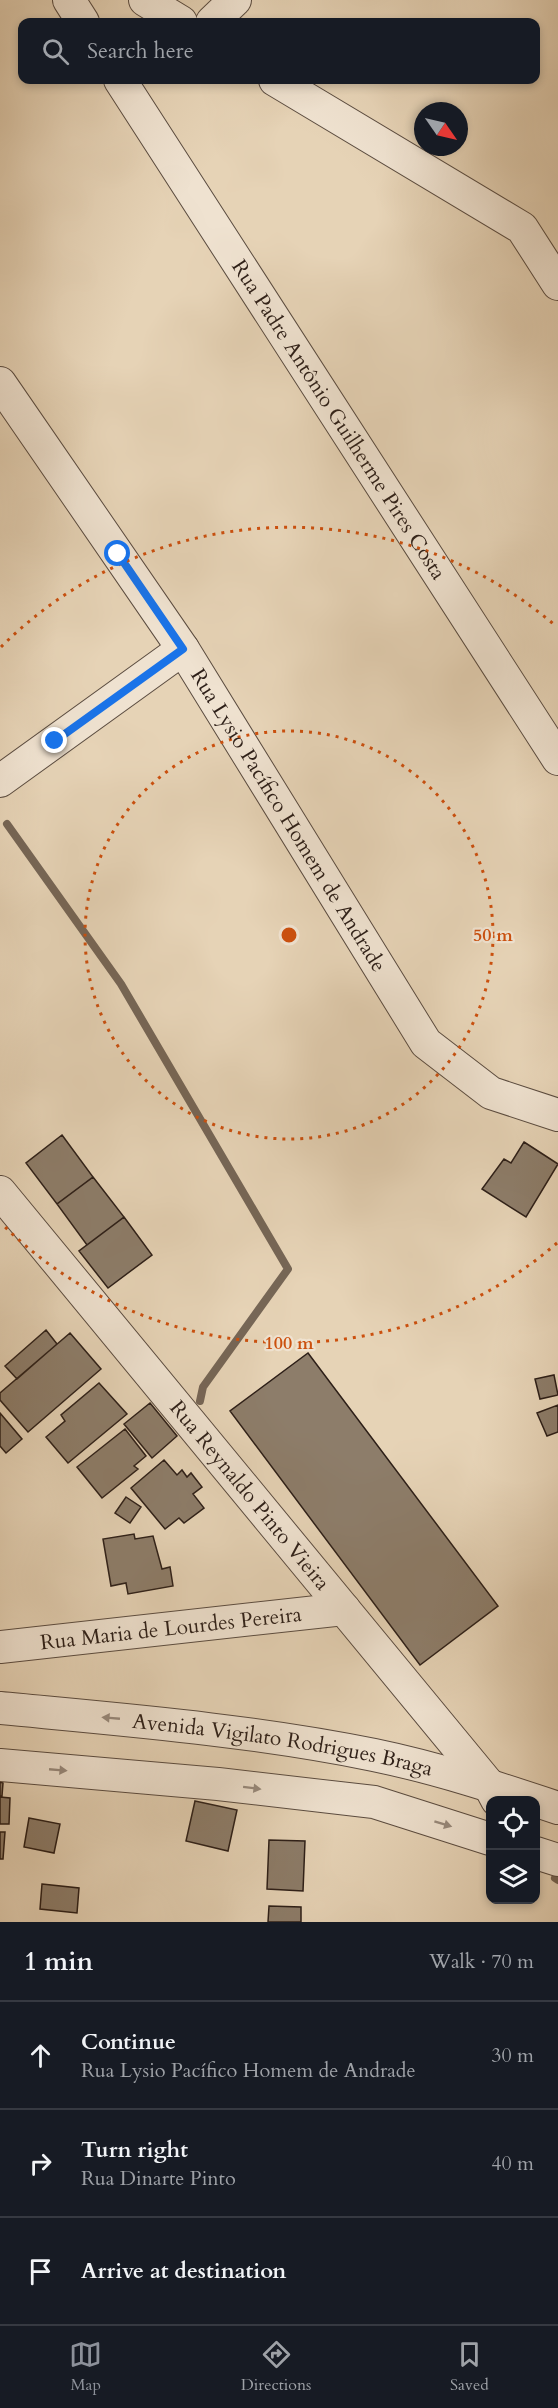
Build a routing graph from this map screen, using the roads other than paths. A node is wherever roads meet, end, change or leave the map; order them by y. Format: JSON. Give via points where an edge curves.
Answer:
{"nodes":[{"id":1,"x":69,"y":0,"type":"edge"},
{"id":2,"x":145,"y":0,"type":"edge"},
{"id":3,"x":235,"y":0,"type":"edge"},
{"id":4,"x":80,"y":18,"type":"edge"},
{"id":5,"x":174,"y":18,"type":"edge"},
{"id":6,"x":216,"y":18,"type":"edge"},
{"id":7,"x":123,"y":84,"type":"edge"},
{"id":8,"x":282,"y":84,"type":"edge"},
{"id":9,"x":558,"y":284,"type":"edge"},
{"id":10,"x":0,"y":383,"type":"edge"},
{"id":11,"x":183,"y":649,"type":"junction"},
{"id":12,"x":558,"y":759,"type":"edge"},
{"id":13,"x":0,"y":781,"type":"edge"},
{"id":14,"x":558,"y":1115,"type":"edge"},
{"id":15,"x":0,"y":1192,"type":"edge"},
{"id":16,"x":344,"y":1609,"type":"junction"},
{"id":17,"x":0,"y":1647,"type":"edge"},
{"id":18,"x":0,"y":1708,"type":"edge"},
{"id":19,"x":0,"y":1765,"type":"edge"},
{"id":20,"x":493,"y":1793,"type":"edge"},
{"id":21,"x":558,"y":1808,"type":"edge"},
{"id":22,"x":486,"y":1838,"type":"edge"},
{"id":23,"x":540,"y":1854,"type":"edge"},
{"id":24,"x":558,"y":1860,"type":"edge"}],
"edges":[{"from":1,"to":4,"type":"street"},
{"from":2,"to":5,"type":"street"},
{"from":3,"to":6,"type":"street"},
{"from":7,"to":12,"type":"street","name":"Rua Padre Antônio Guilherme Pires Costa"},
{"from":8,"to":9,"type":"street","via":[[522,228]]},
{"from":10,"to":11,"type":"street","name":"Rua Lysio Pacífico Homem de Andrade"},
{"from":11,"to":13,"type":"street"},
{"from":11,"to":14,"type":"street","name":"Rua Lysio Pacífico Homem de Andrade","via":[[426,1043],[491,1093]]},
{"from":15,"to":16,"type":"street","name":"Rua Reynaldo Pinto Vieira"},
{"from":16,"to":17,"type":"street","name":"Rua Maria de Lourdes Pereira"},
{"from":16,"to":20,"type":"street","name":"Rua Reynaldo Pinto Vieira"},
{"from":20,"to":18,"type":"street","name":"Avenida Vigilato Rodrigues Braga","one_way":true,"via":[[375,1755],[216,1728]]},
{"from":19,"to":22,"type":"street","name":"Avenida Vigilato Rodrigues Braga","one_way":true,"via":[[374,1802]]},
{"from":20,"to":21,"type":"street","name":"Avenida Vigilato Rodrigues Braga"},
{"from":23,"to":24,"type":"street"}]}
